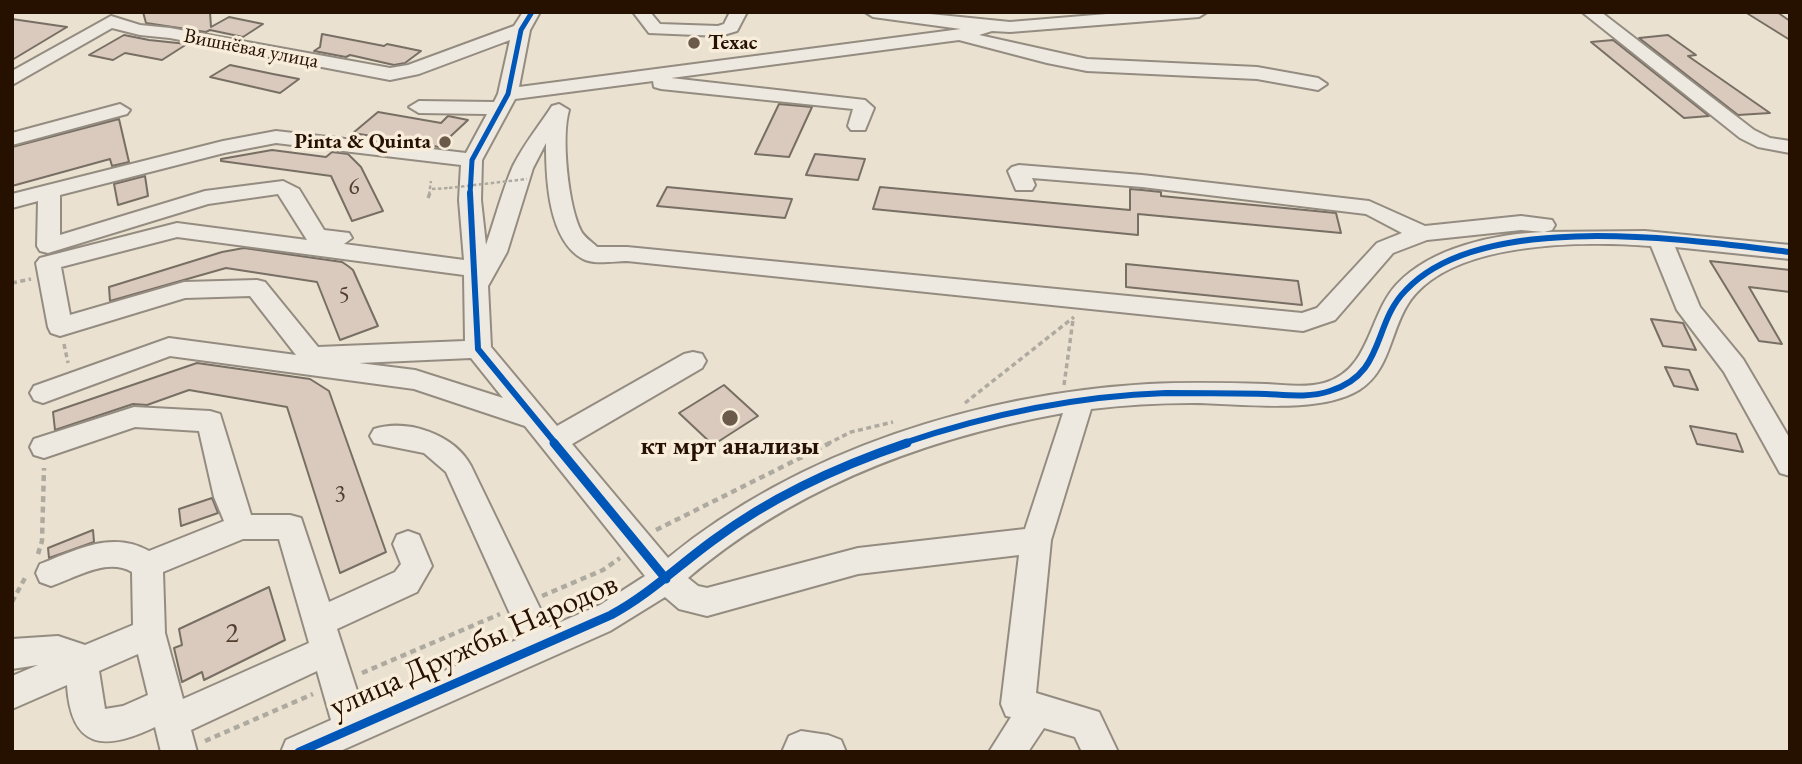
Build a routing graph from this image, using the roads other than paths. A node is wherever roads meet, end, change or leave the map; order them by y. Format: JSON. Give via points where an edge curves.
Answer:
{"nodes":[{"id":1,"x":641,"y":12,"type":"edge"},
{"id":2,"x":739,"y":12,"type":"edge"},
{"id":3,"x":873,"y":12,"type":"edge"},
{"id":4,"x":1199,"y":12,"type":"edge"},
{"id":5,"x":1590,"y":12,"type":"edge"},
{"id":6,"x":113,"y":16,"type":"edge"},
{"id":7,"x":527,"y":21,"type":"edge"},
{"id":8,"x":990,"y":26,"type":"junction"},
{"id":9,"x":960,"y":35,"type":"junction"},
{"id":10,"x":632,"y":78,"type":"junction"},
{"id":11,"x":12,"y":79,"type":"edge"},
{"id":12,"x":1318,"y":84,"type":"dead end"},
{"id":13,"x":567,"y":86,"type":"junction"},
{"id":14,"x":503,"y":101,"type":"junction"},
{"id":15,"x":419,"y":107,"type":"dead end"},
{"id":16,"x":120,"y":110,"type":"dead end"},
{"id":17,"x":556,"y":120,"type":"junction"},
{"id":18,"x":858,"y":126,"type":"dead end"},
{"id":19,"x":1747,"y":134,"type":"joint"},
{"id":20,"x":12,"y":139,"type":"edge"},
{"id":21,"x":1790,"y":147,"type":"edge"},
{"id":22,"x":472,"y":160,"type":"junction"},
{"id":23,"x":1024,"y":185,"type":"dead end"},
{"id":24,"x":49,"y":191,"type":"junction"},
{"id":25,"x":12,"y":201,"type":"edge"},
{"id":26,"x":1423,"y":233,"type":"junction"},
{"id":27,"x":1597,"y":238,"type":"junction"},
{"id":28,"x":1660,"y":240,"type":"junction"},
{"id":29,"x":1790,"y":252,"type":"edge"},
{"id":30,"x":475,"y":269,"type":"junction"},
{"id":31,"x":478,"y":349,"type":"junction"},
{"id":32,"x":693,"y":361,"type":"dead end"},
{"id":33,"x":43,"y":393,"type":"dead end"},
{"id":34,"x":1072,"y":396,"type":"junction"},
{"id":35,"x":536,"y":419,"type":"junction"},
{"id":36,"x":384,"y":436,"type":"dead end"},
{"id":37,"x":553,"y":443,"type":"junction"},
{"id":38,"x":44,"y":447,"type":"road end"},
{"id":39,"x":1790,"y":465,"type":"edge"},
{"id":40,"x":241,"y":527,"type":"junction"},
{"id":41,"x":1036,"y":540,"type":"junction"},
{"id":42,"x":408,"y":544,"type":"dead end"},
{"id":43,"x":39,"y":565,"type":"road end"},
{"id":44,"x":146,"y":565,"type":"junction"},
{"id":45,"x":666,"y":579,"type":"junction"},
{"id":46,"x":149,"y":633,"type":"junction"},
{"id":47,"x":323,"y":636,"type":"junction"},
{"id":48,"x":541,"y":646,"type":"junction"},
{"id":49,"x":12,"y":654,"type":"edge"},
{"id":50,"x":80,"y":663,"type":"junction"},
{"id":51,"x":12,"y":693,"type":"edge"},
{"id":52,"x":1037,"y":709,"type":"junction"},
{"id":53,"x":173,"y":726,"type":"edge"},
{"id":54,"x":351,"y":727,"type":"junction"},
{"id":55,"x":299,"y":752,"type":"edge"},
{"id":56,"x":800,"y":752,"type":"edge"},
{"id":57,"x":828,"y":752,"type":"edge"},
{"id":58,"x":1007,"y":752,"type":"edge"},
{"id":59,"x":1100,"y":752,"type":"edge"}],
"edges":[{"from":1,"to":2,"type":"street","via":[[655,29],[720,31],[731,27]]},
{"from":3,"to":8,"type":"street"},
{"from":4,"to":8,"type":"street"},
{"from":5,"to":19,"type":"street"},
{"from":6,"to":7,"type":"street","name":"Вишнёвая улица","via":[[145,32],[377,74],[402,72]]},
{"from":6,"to":11,"type":"street"},
{"from":7,"to":14,"type":"street"},
{"from":8,"to":9,"type":"street"},
{"from":9,"to":10,"type":"street"},
{"from":9,"to":12,"type":"street","via":[[1087,65],[1256,73]]},
{"from":10,"to":13,"type":"street"},
{"from":10,"to":18,"type":"street","via":[[858,104],[865,111]]},
{"from":13,"to":14,"type":"street"},
{"from":13,"to":17,"type":"street"},
{"from":14,"to":15,"type":"street"},
{"from":14,"to":22,"type":"street"},
{"from":16,"to":20,"type":"street"},
{"from":17,"to":26,"type":"street","via":[[557,180],[571,235],[591,254],[641,255],[1303,322],[1326,314],[1385,248]]},
{"from":17,"to":30,"type":"street","via":[[540,136],[523,169],[495,252]]},
{"from":19,"to":21,"type":"street"},
{"from":22,"to":24,"type":"street","via":[[276,137]]},
{"from":22,"to":30,"type":"street"},
{"from":23,"to":26,"type":"street","via":[[1019,172],[1142,181],[1369,208]]},
{"from":24,"to":25,"type":"street"},
{"from":24,"to":30,"type":"street","via":[[48,246],[205,198],[283,187],[317,237]]},
{"from":26,"to":27,"type":"street","via":[[1521,223],[1555,226]]},
{"from":27,"to":28,"type":"street"},
{"from":27,"to":34,"type":"street","name":"улица Дружбы Народов","via":[[1541,238],[1502,244],[1427,270],[1402,292],[1369,366],[1338,389],[1308,395]]},
{"from":28,"to":29,"type":"street"},
{"from":28,"to":39,"type":"street","via":[[1689,310],[1734,366]]},
{"from":30,"to":31,"type":"street"},
{"from":30,"to":31,"type":"street","via":[[177,230],[48,263],[60,327],[184,290],[257,288],[311,356]]},
{"from":31,"to":35,"type":"street"},
{"from":32,"to":37,"type":"street"},
{"from":33,"to":35,"type":"street","via":[[170,347],[415,380]]},
{"from":34,"to":41,"type":"street"},
{"from":34,"to":45,"type":"street","name":"улица Дружбы Народов","via":[[926,436],[823,475],[751,514]]},
{"from":35,"to":37,"type":"street"},
{"from":36,"to":48,"type":"street","via":[[423,439],[447,452]]},
{"from":37,"to":45,"type":"street"},
{"from":38,"to":40,"type":"street","via":[[134,417],[211,421]]},
{"from":40,"to":44,"type":"street"},
{"from":40,"to":47,"type":"street","via":[[290,527]]},
{"from":41,"to":45,"type":"street","via":[[858,561],[707,602],[690,599]]},
{"from":41,"to":52,"type":"street","via":[[1018,704]]},
{"from":42,"to":47,"type":"street","via":[[417,566],[407,582]]},
{"from":43,"to":44,"type":"street","via":[[128,554]]},
{"from":44,"to":46,"type":"street"},
{"from":45,"to":48,"type":"street","name":"улица Дружбы Народов","via":[[624,608]]},
{"from":46,"to":50,"type":"street"},
{"from":46,"to":53,"type":"street"},
{"from":47,"to":53,"type":"street"},
{"from":47,"to":54,"type":"street"},
{"from":48,"to":54,"type":"street","name":"улица Дружбы Народов"},
{"from":49,"to":50,"type":"street","via":[[51,650],[74,656]]},
{"from":50,"to":51,"type":"street"},
{"from":50,"to":53,"type":"street","via":[[90,719],[101,725]]},
{"from":52,"to":58,"type":"street"},
{"from":52,"to":59,"type":"street","via":[[1087,724]]},
{"from":54,"to":55,"type":"street","name":"улица Дружбы Народов"},
{"from":56,"to":57,"type":"street","via":[[801,748]]}]}
